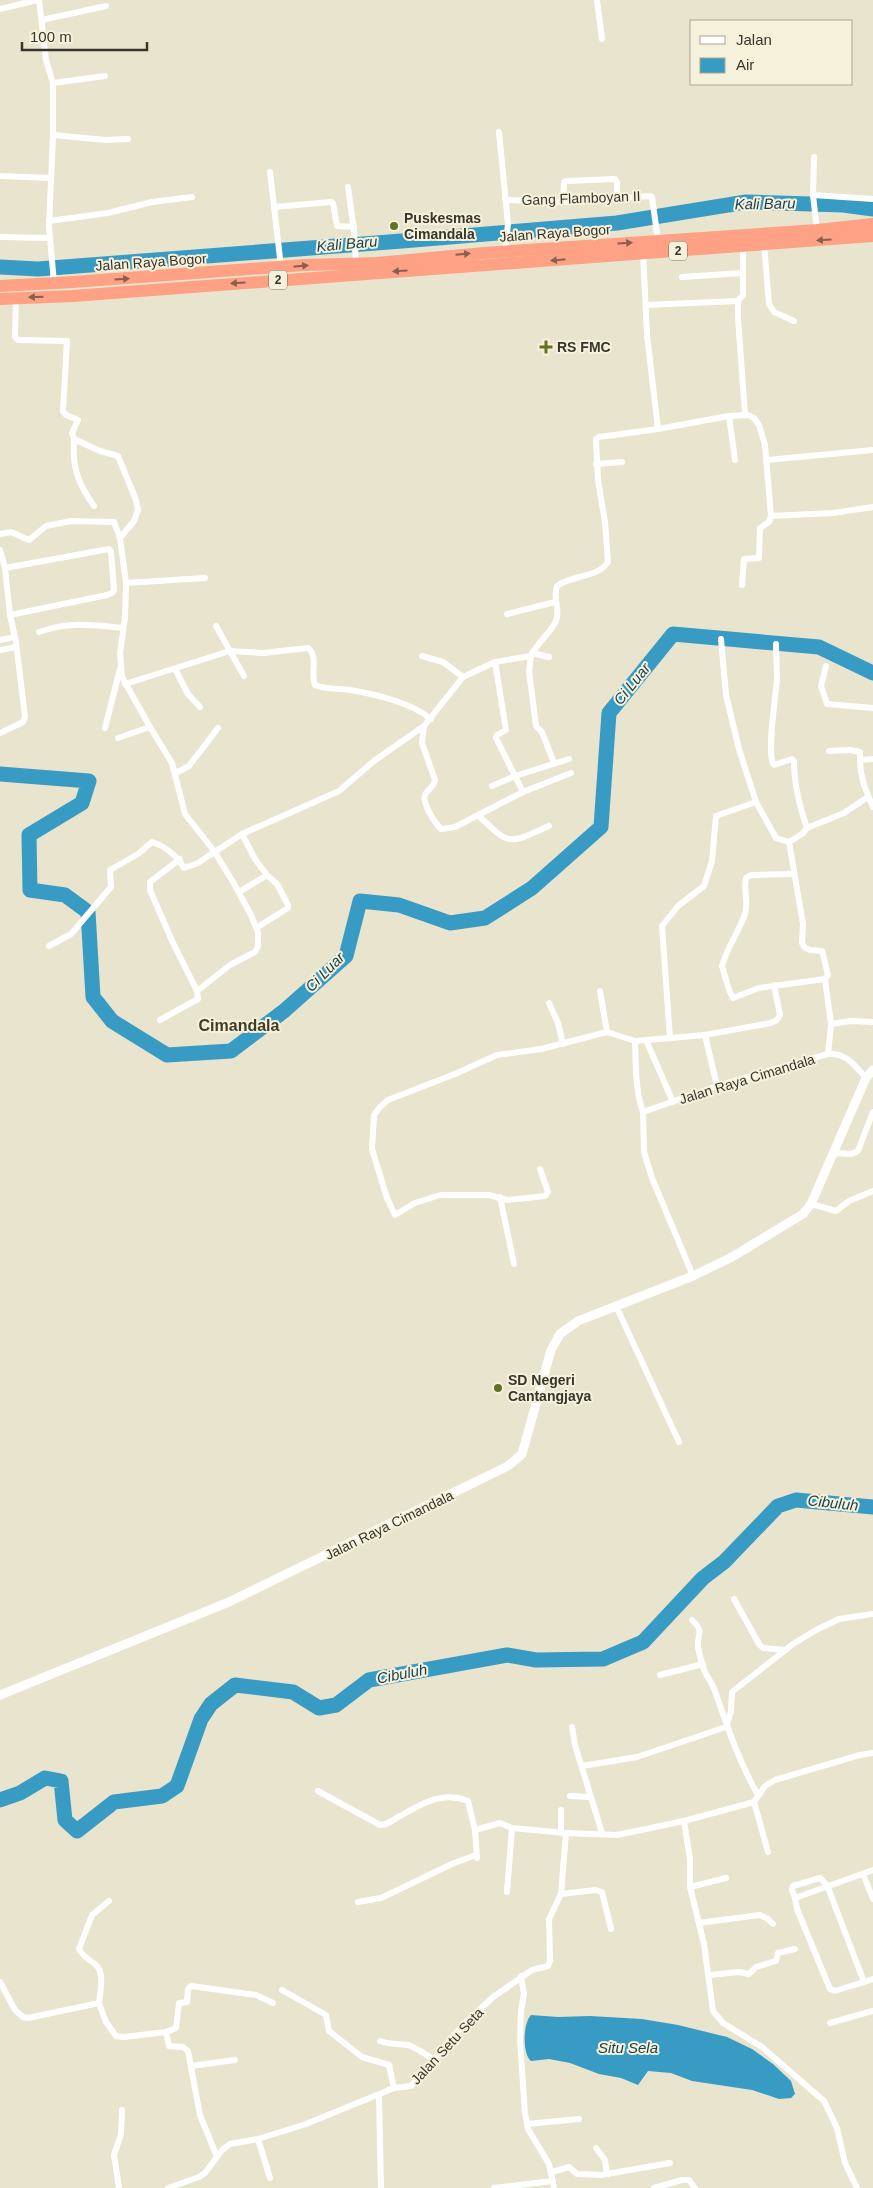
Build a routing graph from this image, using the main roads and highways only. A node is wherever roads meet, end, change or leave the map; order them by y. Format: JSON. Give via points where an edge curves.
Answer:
{"nodes":[{"id":1,"x":873,"y":224,"type":"edge"},
{"id":2,"x":873,"y":236,"type":"edge"},
{"id":3,"x":0,"y":286,"type":"edge"},
{"id":4,"x":0,"y":299,"type":"edge"}],
"edges":[{"from":3,"to":1,"type":"highway","name":"Jalan Raya Bogor","number":"2","one_way":true,"via":[[54,279],[305,265],[356,258],[658,236]]},
{"from":2,"to":4,"type":"highway","name":"Jalan Raya Bogor","number":"2","one_way":true}]}
